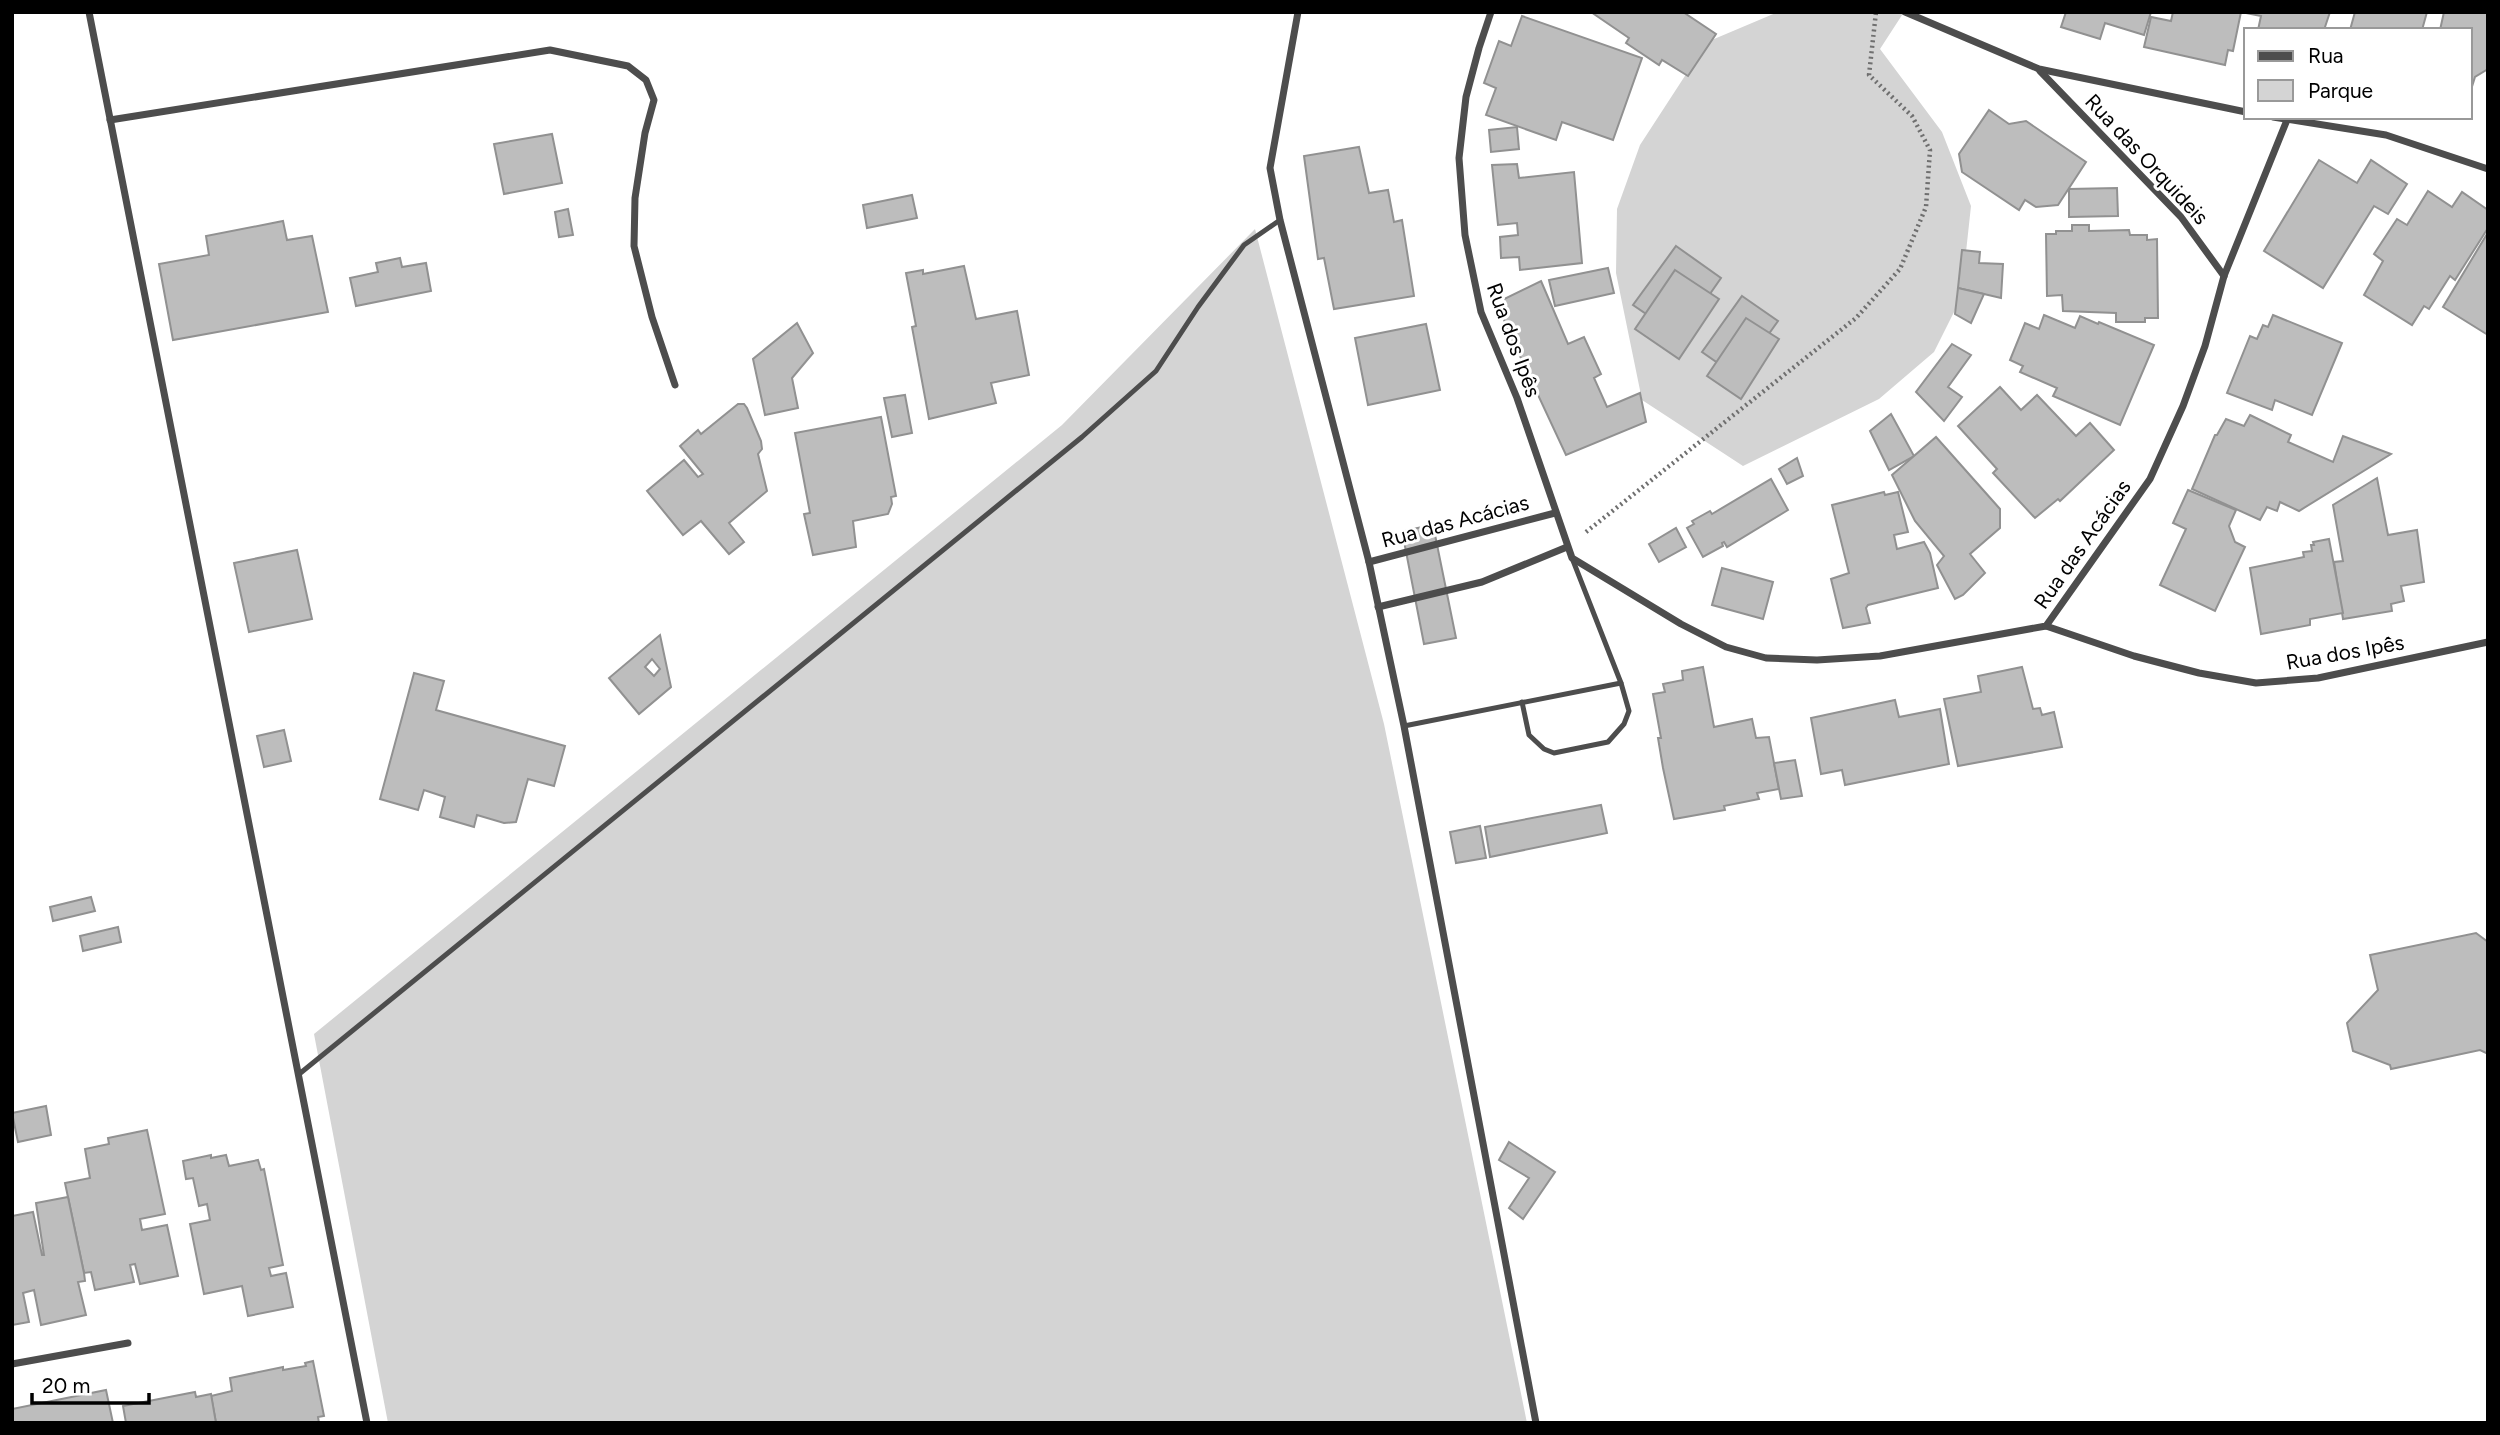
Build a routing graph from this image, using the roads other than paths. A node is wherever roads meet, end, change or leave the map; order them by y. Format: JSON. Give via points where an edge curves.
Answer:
{"nodes":[{"id":1,"x":89,"y":12,"type":"edge"},
{"id":2,"x":1298,"y":12,"type":"edge"},
{"id":3,"x":1491,"y":12,"type":"edge"},
{"id":4,"x":1905,"y":12,"type":"edge"},
{"id":5,"x":2039,"y":69,"type":"junction"},
{"id":6,"x":2244,"y":112,"type":"edge"},
{"id":7,"x":2282,"y":119,"type":"edge"},
{"id":8,"x":110,"y":120,"type":"junction"},
{"id":9,"x":2287,"y":120,"type":"junction"},
{"id":10,"x":2488,"y":169,"type":"edge"},
{"id":11,"x":1280,"y":220,"type":"junction"},
{"id":12,"x":2224,"y":276,"type":"junction"},
{"id":13,"x":675,"y":385,"type":"dead end"},
{"id":14,"x":1555,"y":513,"type":"junction"},
{"id":15,"x":1567,"y":547,"type":"junction"},
{"id":16,"x":1572,"y":558,"type":"junction"},
{"id":17,"x":1369,"y":562,"type":"junction"},
{"id":18,"x":1378,"y":607,"type":"junction"},
{"id":19,"x":2046,"y":626,"type":"junction"},
{"id":20,"x":2488,"y":642,"type":"edge"},
{"id":21,"x":1621,"y":683,"type":"junction"},
{"id":22,"x":1522,"y":702,"type":"junction"},
{"id":23,"x":1404,"y":726,"type":"junction"},
{"id":24,"x":298,"y":1075,"type":"junction"},
{"id":25,"x":128,"y":1343,"type":"dead end"},
{"id":26,"x":12,"y":1364,"type":"edge"},
{"id":27,"x":366,"y":1423,"type":"edge"},
{"id":28,"x":1536,"y":1423,"type":"edge"}],
"edges":[{"from":1,"to":8,"type":"street"},
{"from":2,"to":11,"type":"street","via":[[1270,168]]},
{"from":3,"to":14,"type":"street","name":"Rua dos Ipês","via":[[1466,97],[1459,158],[1465,235],[1481,312],[1517,398]]},
{"from":4,"to":5,"type":"street","name":"Rua das Orquideis"},
{"from":5,"to":6,"type":"street","name":"Rua das Orquideis"},
{"from":5,"to":12,"type":"street","name":"Rua das Orquideis","via":[[2181,216]]},
{"from":7,"to":9,"type":"street"},
{"from":8,"to":13,"type":"street","via":[[550,50],[628,66],[646,80],[654,100],[635,198],[634,246]]},
{"from":8,"to":24,"type":"street"},
{"from":9,"to":10,"type":"street","via":[[2386,135]]},
{"from":9,"to":12,"type":"street","name":"Rua das Acácias"},
{"from":11,"to":17,"type":"street"},
{"from":11,"to":24,"type":"lane","via":[[1244,245],[1156,371],[1091,429]]},
{"from":12,"to":19,"type":"street","name":"Rua das Acácias","via":[[2183,406],[2150,479]]},
{"from":14,"to":15,"type":"street","name":"Rua das Acácias"},
{"from":14,"to":17,"type":"street","name":"Rua das Acácias"},
{"from":15,"to":16,"type":"street","name":"Rua das Acácias"},
{"from":15,"to":18,"type":"street","via":[[1482,583]]},
{"from":16,"to":19,"type":"street","name":"Rua das Acácias","via":[[1681,624],[1726,647],[1766,658],[1880,656]]},
{"from":16,"to":21,"type":"lane"},
{"from":17,"to":18,"type":"street"},
{"from":18,"to":23,"type":"street"},
{"from":19,"to":20,"type":"street","name":"Rua dos Ipês","via":[[2147,659],[2256,683],[2318,678]]},
{"from":21,"to":22,"type":"lane"},
{"from":21,"to":22,"type":"lane","via":[[1629,711],[1617,734],[1608,742],[1554,753],[1530,735]]},
{"from":22,"to":23,"type":"lane"},
{"from":23,"to":28,"type":"street"},
{"from":24,"to":27,"type":"street"},
{"from":25,"to":26,"type":"street"}]}
